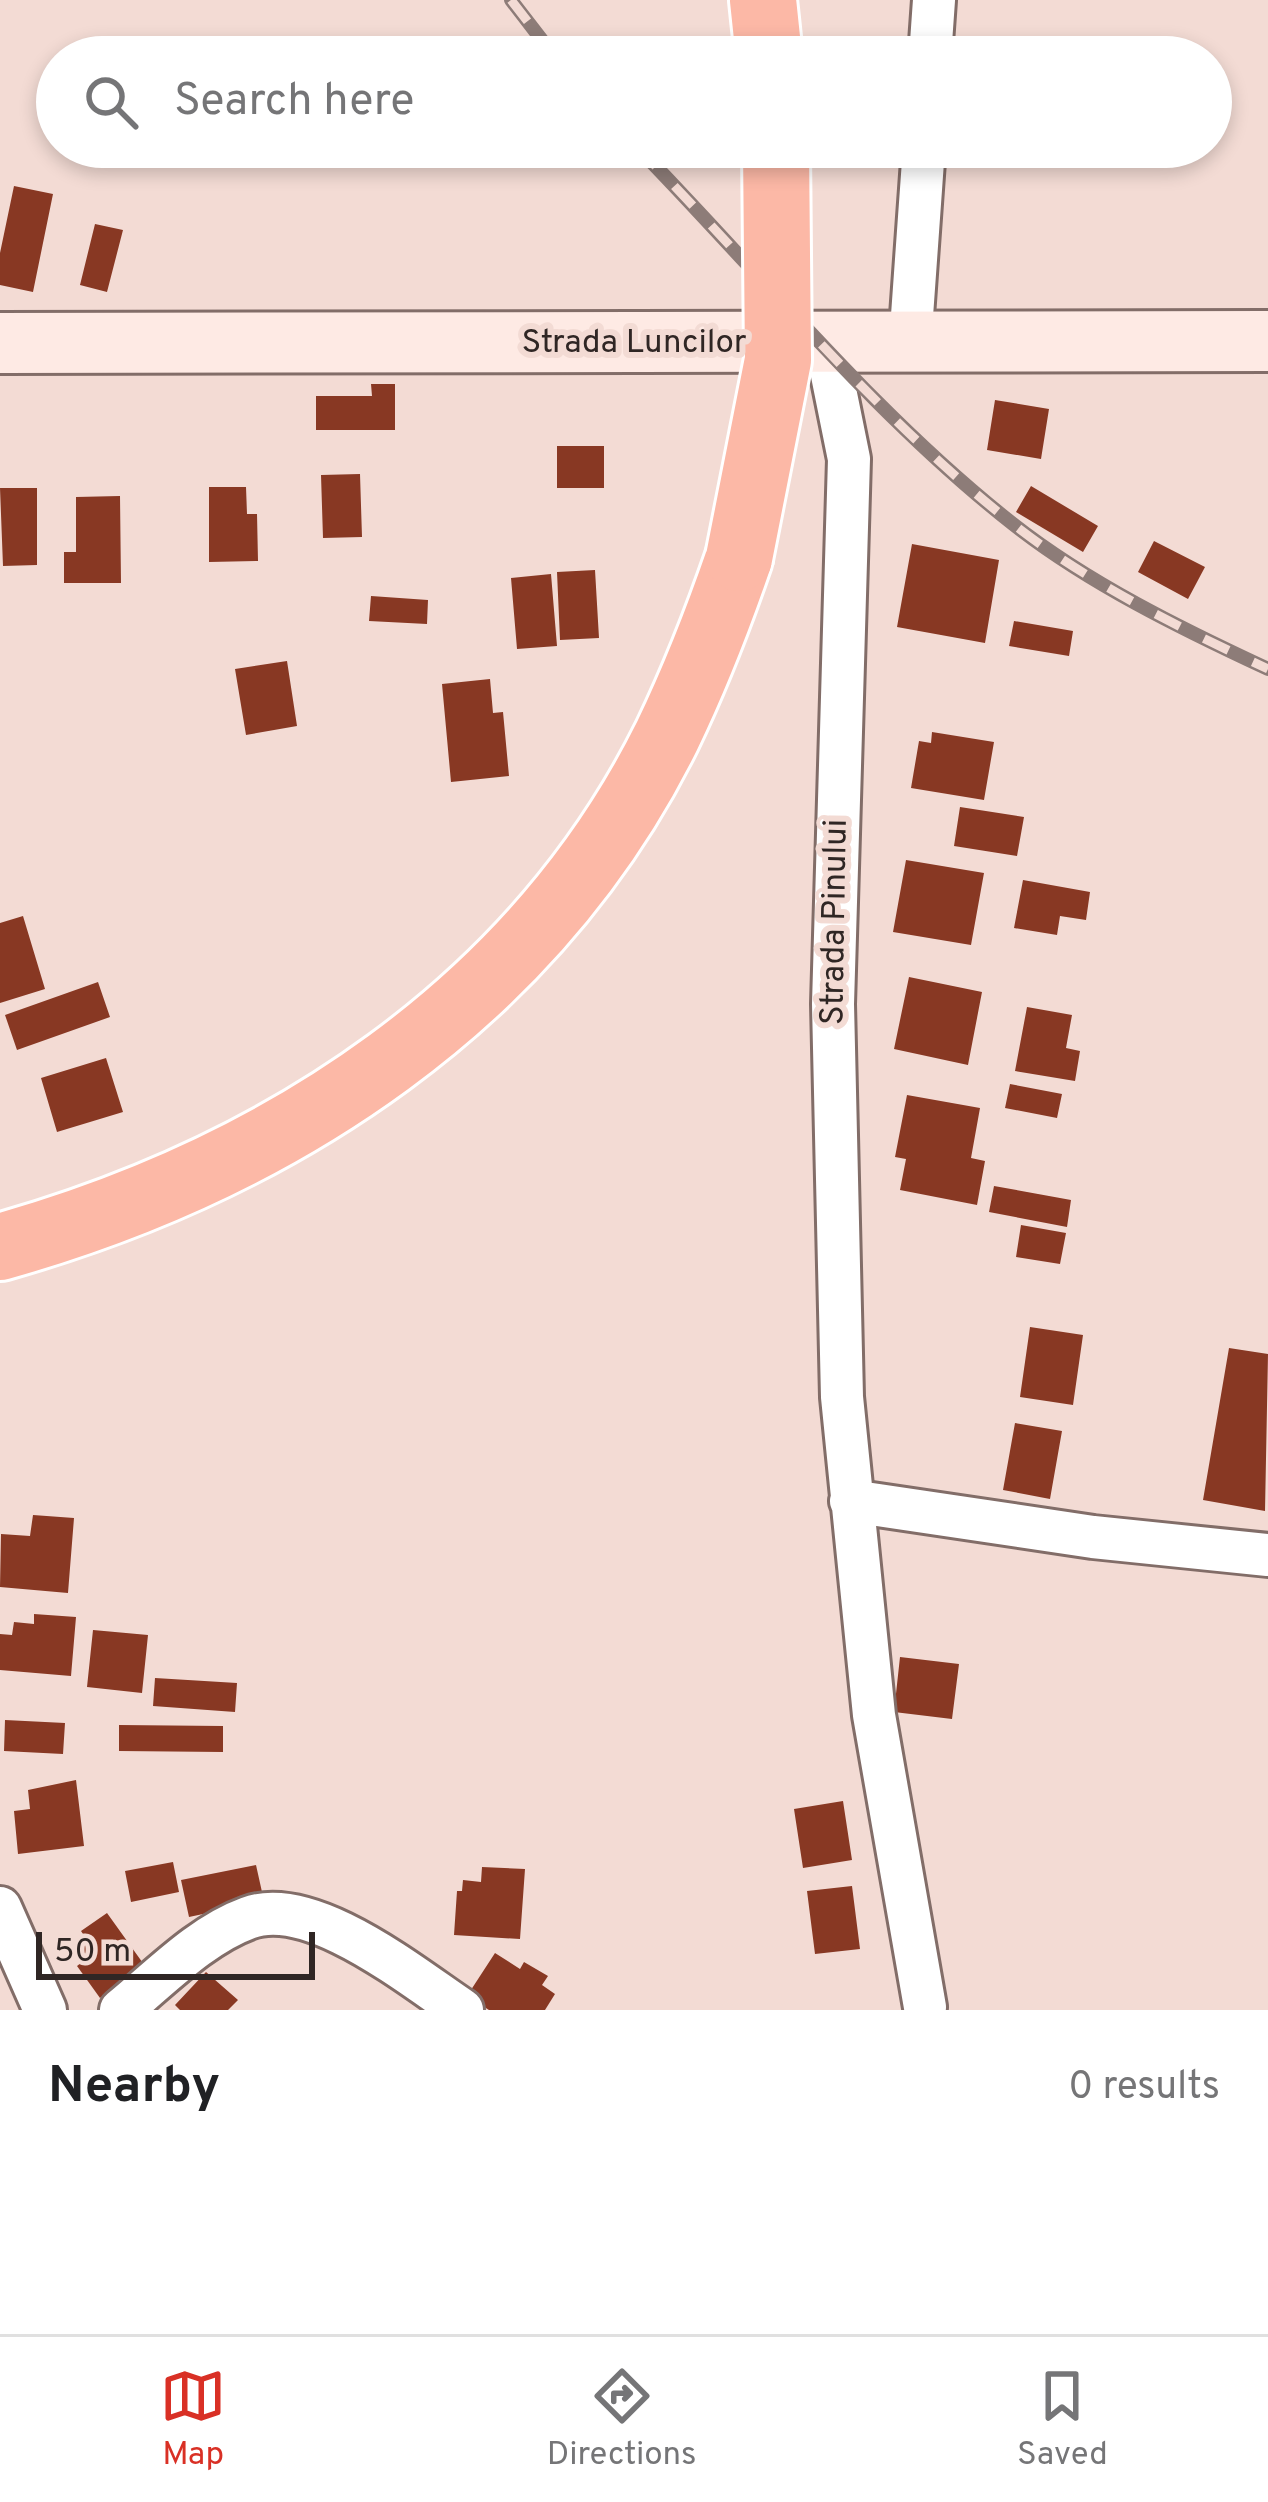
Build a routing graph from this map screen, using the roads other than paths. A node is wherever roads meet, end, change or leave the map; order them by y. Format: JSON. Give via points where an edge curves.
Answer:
{"nodes":[{"id":1,"x":763,"y":0,"type":"edge"},
{"id":2,"x":934,"y":0,"type":"edge"},
{"id":3,"x":767,"y":36,"type":"edge"},
{"id":4,"x":931,"y":36,"type":"edge"},
{"id":5,"x":776,"y":168,"type":"edge"},
{"id":6,"x":923,"y":168,"type":"edge"},
{"id":7,"x":1268,"y":341,"type":"edge"},
{"id":8,"x":0,"y":343,"type":"edge"},
{"id":9,"x":910,"y":344,"type":"junction"},
{"id":10,"x":826,"y":345,"type":"junction"},
{"id":11,"x":0,"y":1247,"type":"edge"},
{"id":12,"x":850,"y":1502,"type":"junction"},
{"id":13,"x":1268,"y":1555,"type":"edge"},
{"id":14,"x":0,"y":1908,"type":"edge"},
{"id":15,"x":925,"y":2007,"type":"dead end"},
{"id":16,"x":45,"y":2010,"type":"edge"},
{"id":17,"x":122,"y":2010,"type":"edge"},
{"id":18,"x":463,"y":2010,"type":"edge"}],
"edges":[{"from":1,"to":3,"type":"highway"},
{"from":2,"to":4,"type":"street"},
{"from":5,"to":11,"type":"highway","bridge":true,"via":[[778,360],[739,559],[665,740],[606,837],[462,1003],[346,1095],[148,1201]]},
{"from":6,"to":9,"type":"street"},
{"from":7,"to":9,"type":"main road","name":"Strada Luncilor"},
{"from":8,"to":10,"type":"main road","name":"Strada Luncilor"},
{"from":9,"to":10,"type":"main road","name":"Strada Luncilor"},
{"from":10,"to":12,"type":"street","name":"Strada Pinului","via":[[849,459],[832,1004]]},
{"from":12,"to":13,"type":"street"},
{"from":12,"to":15,"type":"street","name":"Strada Pinului","via":[[874,1715]]},
{"from":14,"to":16,"type":"street"},
{"from":17,"to":18,"type":"street","via":[[230,1926],[275,1914],[326,1926]]}]}
